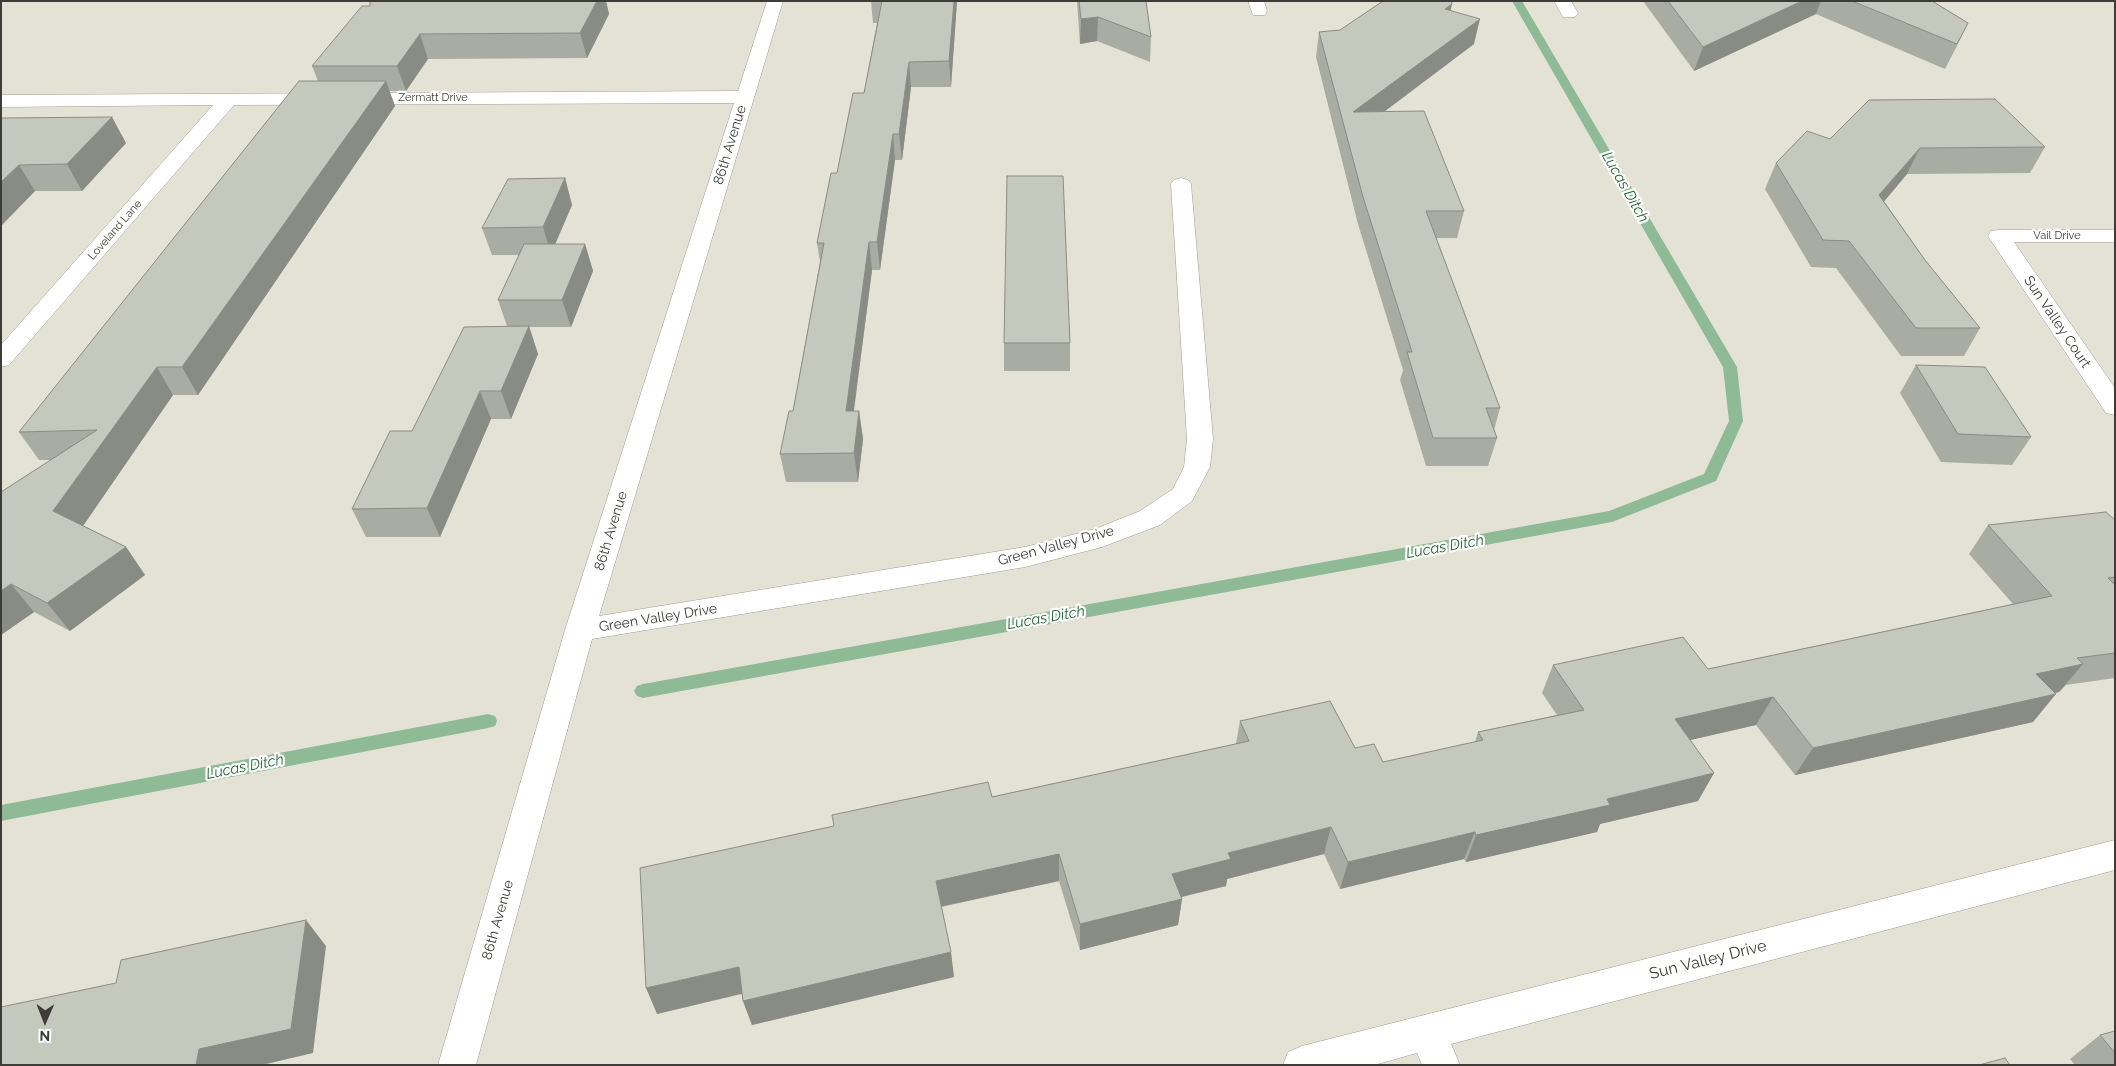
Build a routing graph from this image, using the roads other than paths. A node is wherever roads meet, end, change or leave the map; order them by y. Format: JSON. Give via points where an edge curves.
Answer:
{"nodes":[{"id":1,"x":775,"y":1,"type":"edge"},
{"id":2,"x":745,"y":97,"type":"junction"},
{"id":3,"x":230,"y":99,"type":"junction"},
{"id":4,"x":1,"y":101,"type":"edge"},
{"id":5,"x":1180,"y":184,"type":"dead end"},
{"id":6,"x":1999,"y":236,"type":"joint"},
{"id":7,"x":2115,"y":236,"type":"edge"},
{"id":8,"x":1,"y":360,"type":"edge"},
{"id":9,"x":2115,"y":407,"type":"edge"},
{"id":10,"x":580,"y":630,"type":"junction"},
{"id":11,"x":2115,"y":855,"type":"edge"},
{"id":12,"x":1434,"y":1048,"type":"edge"},
{"id":13,"x":457,"y":1065,"type":"edge"},
{"id":14,"x":1302,"y":1065,"type":"edge"}],
"edges":[{"from":1,"to":2,"type":"street","name":"86th Avenue"},
{"from":2,"to":3,"type":"street","name":"Zermatt Drive"},
{"from":2,"to":10,"type":"street","name":"86th Avenue"},
{"from":3,"to":4,"type":"street","name":"Zermatt Drive"},
{"from":3,"to":8,"type":"street","name":"Loveland Lane"},
{"from":5,"to":10,"type":"street","name":"Green Valley Drive","via":[[1200,439],[1196,467],[1183,495],[1150,518],[1110,534],[1024,557]]},
{"from":6,"to":7,"type":"street","name":"Vail Drive"},
{"from":6,"to":9,"type":"street","name":"Sun Valley Court"},
{"from":10,"to":13,"type":"street","name":"86th Avenue"},
{"from":11,"to":12,"type":"street","name":"Sun Valley Drive"},
{"from":12,"to":14,"type":"street","name":"Sun Valley Drive"}]}
